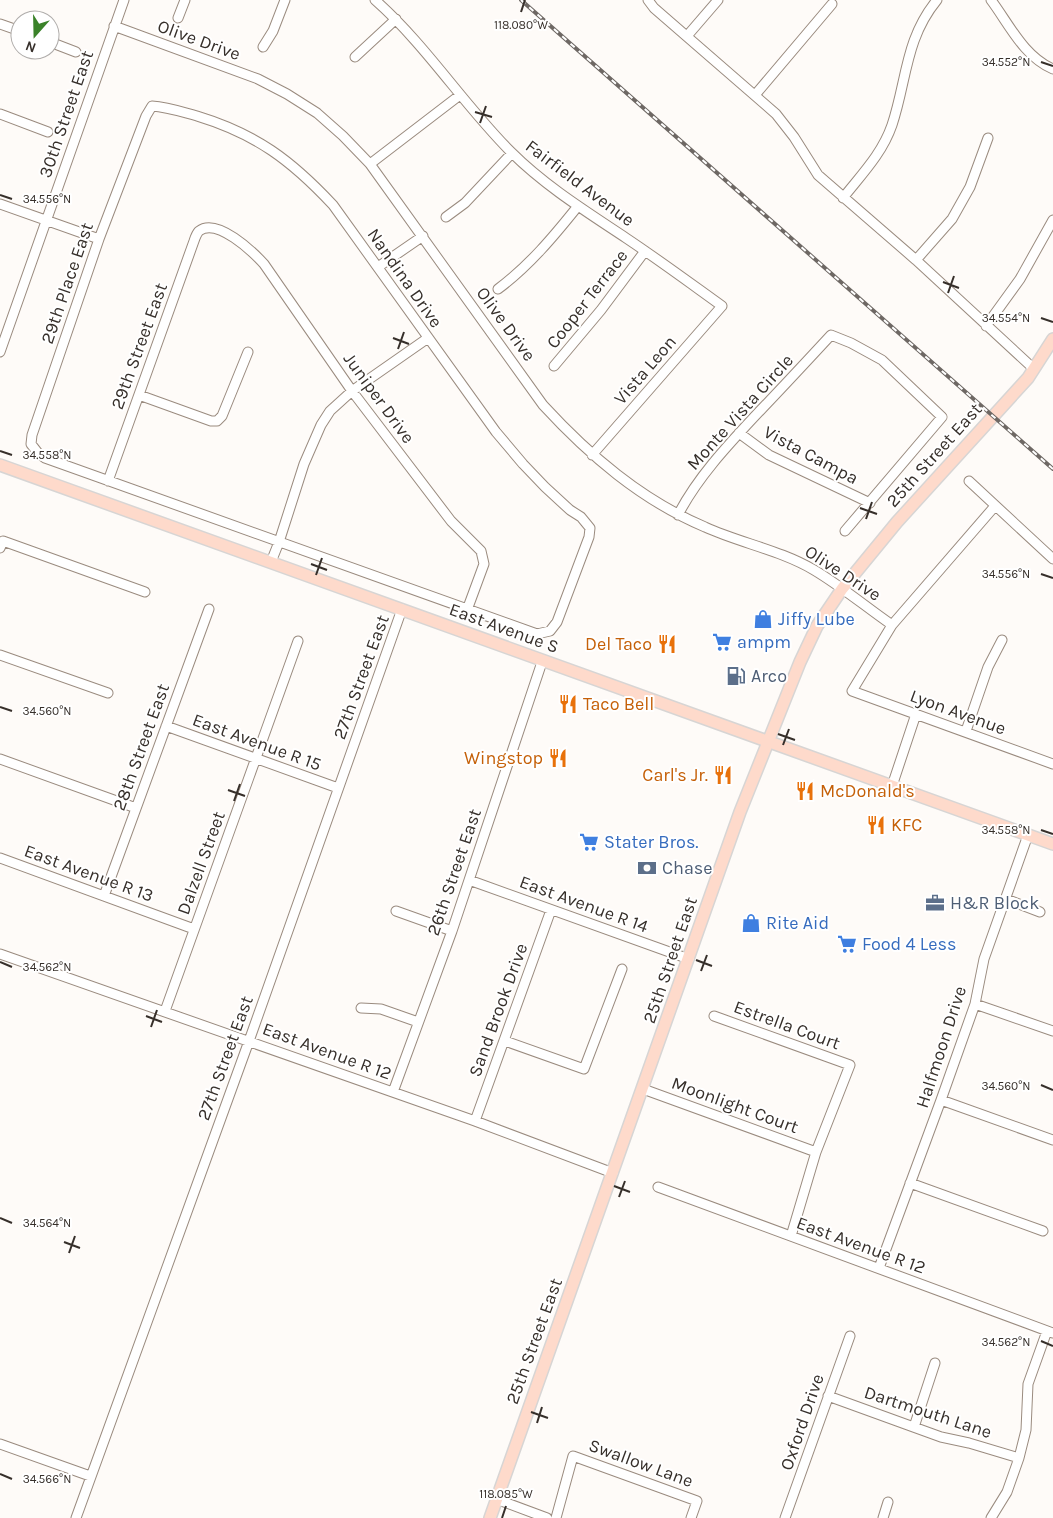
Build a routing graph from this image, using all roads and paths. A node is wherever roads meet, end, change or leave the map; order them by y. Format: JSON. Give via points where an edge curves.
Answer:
{"nodes":[{"id":1,"x":124,"y":0,"type":"edge"},
{"id":2,"x":185,"y":0,"type":"edge"},
{"id":3,"x":286,"y":0,"type":"edge"},
{"id":4,"x":375,"y":0,"type":"edge"},
{"id":5,"x":648,"y":0,"type":"edge"},
{"id":6,"x":718,"y":0,"type":"edge"},
{"id":7,"x":937,"y":0,"type":"edge"},
{"id":8,"x":991,"y":0,"type":"edge"},
{"id":9,"x":832,"y":4,"type":"dead end"},
{"id":10,"x":178,"y":18,"type":"dead end"},
{"id":11,"x":396,"y":19,"type":"junction"},
{"id":12,"x":114,"y":26,"type":"junction"},
{"id":13,"x":687,"y":36,"type":"junction"},
{"id":14,"x":60,"y":46,"type":"edge"},
{"id":15,"x":263,"y":47,"type":"dead end"},
{"id":16,"x":76,"y":52,"type":"dead end"},
{"id":17,"x":355,"y":57,"type":"dead end"},
{"id":18,"x":1053,"y":69,"type":"edge"},
{"id":19,"x":460,"y":96,"type":"junction"},
{"id":20,"x":755,"y":96,"type":"junction"},
{"id":21,"x":152,"y":106,"type":"joint"},
{"id":22,"x":0,"y":114,"type":"edge"},
{"id":23,"x":48,"y":132,"type":"dead end"},
{"id":24,"x":988,"y":138,"type":"dead end"},
{"id":25,"x":512,"y":153,"type":"junction"},
{"id":26,"x":370,"y":164,"type":"junction"},
{"id":27,"x":843,"y":198,"type":"junction"},
{"id":28,"x":0,"y":204,"type":"edge"},
{"id":29,"x":578,"y":206,"type":"junction"},
{"id":30,"x":446,"y":217,"type":"dead end"},
{"id":31,"x":46,"y":220,"type":"junction"},
{"id":32,"x":1053,"y":220,"type":"edge"},
{"id":33,"x":207,"y":227,"type":"joint"},
{"id":34,"x":423,"y":236,"type":"junction"},
{"id":35,"x":99,"y":239,"type":"junction"},
{"id":36,"x":645,"y":250,"type":"junction"},
{"id":37,"x":916,"y":260,"type":"junction"},
{"id":38,"x":378,"y":267,"type":"junction"},
{"id":39,"x":498,"y":289,"type":"dead end"},
{"id":40,"x":722,"y":306,"type":"joint"},
{"id":41,"x":986,"y":326,"type":"junction"},
{"id":42,"x":428,"y":338,"type":"junction"},
{"id":43,"x":1053,"y":339,"type":"edge"},
{"id":44,"x":0,"y":352,"type":"edge"},
{"id":45,"x":248,"y":352,"type":"dead end"},
{"id":46,"x":554,"y":366,"type":"dead end"},
{"id":47,"x":1034,"y":369,"type":"junction"},
{"id":48,"x":352,"y":390,"type":"junction"},
{"id":49,"x":139,"y":395,"type":"junction"},
{"id":50,"x":739,"y":433,"type":"junction"},
{"id":51,"x":31,"y":444,"type":"joint"},
{"id":52,"x":592,"y":455,"type":"junction"},
{"id":53,"x":0,"y":466,"type":"edge"},
{"id":54,"x":108,"y":480,"type":"junction"},
{"id":55,"x":969,"y":481,"type":"dead end"},
{"id":56,"x":870,"y":503,"type":"junction"},
{"id":57,"x":995,"y":506,"type":"junction"},
{"id":58,"x":678,"y":515,"type":"junction"},
{"id":59,"x":845,"y":531,"type":"dead end"},
{"id":60,"x":279,"y":542,"type":"junction"},
{"id":61,"x":1,"y":544,"type":"edge"},
{"id":62,"x":1053,"y":559,"type":"edge"},
{"id":63,"x":271,"y":562,"type":"junction"},
{"id":64,"x":842,"y":589,"type":"junction"},
{"id":65,"x":145,"y":592,"type":"dead end"},
{"id":66,"x":208,"y":609,"type":"dead end"},
{"id":67,"x":402,"y":609,"type":"junction"},
{"id":68,"x":467,"y":610,"type":"junction"},
{"id":69,"x":892,"y":625,"type":"junction"},
{"id":70,"x":550,"y":631,"type":"joint"},
{"id":71,"x":298,"y":640,"type":"dead end"},
{"id":72,"x":1002,"y":640,"type":"dead end"},
{"id":73,"x":0,"y":655,"type":"edge"},
{"id":74,"x":542,"y":662,"type":"junction"},
{"id":75,"x":108,"y":693,"type":"dead end"},
{"id":76,"x":916,"y":714,"type":"junction"},
{"id":77,"x":166,"y":726,"type":"junction"},
{"id":78,"x":966,"y":732,"type":"junction"},
{"id":79,"x":768,"y":742,"type":"junction"},
{"id":80,"x":255,"y":759,"type":"junction"},
{"id":81,"x":0,"y":760,"type":"edge"},
{"id":82,"x":1053,"y":764,"type":"edge"},
{"id":83,"x":892,"y":786,"type":"junction"},
{"id":84,"x":338,"y":788,"type":"junction"},
{"id":85,"x":136,"y":808,"type":"junction"},
{"id":86,"x":1028,"y":835,"type":"junction"},
{"id":87,"x":1053,"y":844,"type":"edge"},
{"id":88,"x":0,"y":858,"type":"edge"},
{"id":89,"x":469,"y":880,"type":"junction"},
{"id":90,"x":104,"y":896,"type":"junction"},
{"id":91,"x":1006,"y":899,"type":"junction"},
{"id":92,"x":551,"y":910,"type":"junction"},
{"id":93,"x":396,"y":911,"type":"dead end"},
{"id":94,"x":1040,"y":912,"type":"dead end"},
{"id":95,"x":194,"y":929,"type":"junction"},
{"id":96,"x":452,"y":931,"type":"junction"},
{"id":97,"x":0,"y":954,"type":"edge"},
{"id":98,"x":689,"y":959,"type":"junction"},
{"id":99,"x":622,"y":969,"type":"dead end"},
{"id":100,"x":975,"y":1004,"type":"junction"},
{"id":101,"x":361,"y":1008,"type":"dead end"},
{"id":102,"x":165,"y":1011,"type":"junction"},
{"id":103,"x":714,"y":1016,"type":"dead end"},
{"id":104,"x":418,"y":1022,"type":"junction"},
{"id":105,"x":1053,"y":1031,"type":"edge"},
{"id":106,"x":249,"y":1041,"type":"junction"},
{"id":107,"x":504,"y":1041,"type":"junction"},
{"id":108,"x":642,"y":1089,"type":"junction"},
{"id":109,"x":393,"y":1092,"type":"junction"},
{"id":110,"x":941,"y":1100,"type":"junction"},
{"id":111,"x":475,"y":1122,"type":"junction"},
{"id":112,"x":1053,"y":1140,"type":"edge"},
{"id":113,"x":816,"y":1152,"type":"junction"},
{"id":114,"x":613,"y":1173,"type":"junction"},
{"id":115,"x":910,"y":1183,"type":"junction"},
{"id":116,"x":658,"y":1187,"type":"dead end"},
{"id":117,"x":1043,"y":1231,"type":"dead end"},
{"id":118,"x":791,"y":1236,"type":"junction"},
{"id":119,"x":879,"y":1268,"type":"junction"},
{"id":120,"x":1050,"y":1332,"type":"edge"},
{"id":121,"x":850,"y":1336,"type":"dead end"},
{"id":122,"x":935,"y":1364,"type":"dead end"},
{"id":123,"x":828,"y":1396,"type":"junction"},
{"id":124,"x":914,"y":1427,"type":"junction"},
{"id":125,"x":0,"y":1444,"type":"edge"},
{"id":126,"x":1019,"y":1458,"type":"junction"},
{"id":127,"x":90,"y":1476,"type":"junction"},
{"id":128,"x":496,"y":1499,"type":"junction"},
{"id":129,"x":888,"y":1502,"type":"dead end"},
{"id":130,"x":994,"y":1517,"type":"edge"},
{"id":131,"x":76,"y":1518,"type":"edge"},
{"id":132,"x":490,"y":1518,"type":"edge"},
{"id":133,"x":547,"y":1518,"type":"edge"},
{"id":134,"x":556,"y":1518,"type":"edge"},
{"id":135,"x":691,"y":1518,"type":"edge"},
{"id":136,"x":785,"y":1518,"type":"edge"},
{"id":137,"x":883,"y":1518,"type":"edge"}],
"edges":[{"from":1,"to":12,"type":"street","name":"30th Street East"},
{"from":2,"to":10,"type":"street"},
{"from":3,"to":15,"type":"street"},
{"from":4,"to":11,"type":"street","name":"Fairfield Avenue"},
{"from":5,"to":13,"type":"street"},
{"from":6,"to":13,"type":"street"},
{"from":7,"to":27,"type":"street","via":[[919,27],[908,56],[894,118],[882,149]]},
{"from":8,"to":18,"type":"street","via":[[1025,49],[1044,66]]},
{"from":9,"to":20,"type":"street"},
{"from":11,"to":17,"type":"street"},
{"from":11,"to":19,"type":"street","name":"Fairfield Avenue"},
{"from":12,"to":26,"type":"street","name":"Olive Drive","via":[[258,79],[287,94],[317,114]]},
{"from":12,"to":31,"type":"street","name":"30th Street East"},
{"from":13,"to":20,"type":"street"},
{"from":14,"to":16,"type":"street"},
{"from":19,"to":25,"type":"street","name":"Fairfield Avenue"},
{"from":19,"to":26,"type":"street"},
{"from":20,"to":27,"type":"street","via":[[776,114],[818,175]]},
{"from":21,"to":35,"type":"street","name":"29th Place East"},
{"from":21,"to":38,"type":"street","name":"Nandina Drive","via":[[219,123],[256,139],[287,160],[333,205]]},
{"from":22,"to":23,"type":"street"},
{"from":24,"to":37,"type":"street","via":[[970,187],[952,219]]},
{"from":25,"to":29,"type":"street","name":"Fairfield Avenue"},
{"from":25,"to":30,"type":"street","via":[[465,203]]},
{"from":26,"to":34,"type":"street","name":"Olive Drive"},
{"from":27,"to":37,"type":"street"},
{"from":28,"to":31,"type":"street"},
{"from":29,"to":36,"type":"street","name":"Fairfield Avenue"},
{"from":29,"to":39,"type":"street","via":[[516,275]]},
{"from":31,"to":35,"type":"street"},
{"from":31,"to":44,"type":"street","name":"30th Street East"},
{"from":32,"to":41,"type":"street","via":[[1020,279]]},
{"from":33,"to":48,"type":"street","name":"Juniper Drive","via":[[233,237],[264,264]]},
{"from":33,"to":49,"type":"street","name":"29th Street East","via":[[198,232],[194,241]]},
{"from":34,"to":38,"type":"street"},
{"from":34,"to":52,"type":"street","name":"Olive Drive","via":[[543,404]]},
{"from":35,"to":51,"type":"street","name":"29th Place East"},
{"from":36,"to":40,"type":"street","name":"Fairfield Avenue"},
{"from":36,"to":46,"type":"street","name":"Cooper Terrace"},
{"from":37,"to":41,"type":"street"},
{"from":38,"to":42,"type":"street","name":"Nandina Drive"},
{"from":40,"to":52,"type":"street","name":"Vista Leon"},
{"from":41,"to":47,"type":"street"},
{"from":42,"to":48,"type":"street"},
{"from":42,"to":70,"type":"street","name":"Nandina Drive","via":[[523,464],[590,528],[557,622]]},
{"from":43,"to":47,"type":"main road","name":"25th Street East"},
{"from":45,"to":49,"type":"street","via":[[217,422]]},
{"from":47,"to":64,"type":"main road","name":"25th Street East","via":[[897,522]]},
{"from":48,"to":60,"type":"street","via":[[330,411],[322,425],[304,464]]},
{"from":48,"to":68,"type":"street","name":"Juniper Drive","via":[[451,521],[481,551],[484,564]]},
{"from":49,"to":54,"type":"street","name":"29th Street East"},
{"from":50,"to":56,"type":"street","name":"Vista Campa","via":[[769,455]]},
{"from":50,"to":56,"type":"street","name":"Monte Vista Circle","via":[[831,335],[882,360],[942,417]]},
{"from":50,"to":58,"type":"street","name":"Monte Vista Circle","via":[[703,476]]},
{"from":51,"to":54,"type":"street","name":"East Avenue S","via":[[45,458]]},
{"from":52,"to":58,"type":"street","name":"Olive Drive"},
{"from":53,"to":63,"type":"main road","name":"East Avenue S"},
{"from":54,"to":60,"type":"street","name":"East Avenue S"},
{"from":55,"to":57,"type":"street"},
{"from":56,"to":59,"type":"street"},
{"from":57,"to":62,"type":"street"},
{"from":57,"to":69,"type":"street"},
{"from":58,"to":64,"type":"street","name":"Olive Drive","via":[[792,559]]},
{"from":60,"to":63,"type":"street"},
{"from":60,"to":68,"type":"street","name":"East Avenue S"},
{"from":61,"to":65,"type":"street"},
{"from":63,"to":67,"type":"main road","name":"East Avenue S"},
{"from":64,"to":69,"type":"street","name":"Olive Drive"},
{"from":64,"to":79,"type":"main road","name":"25th Street East","via":[[817,626],[784,697]]},
{"from":66,"to":77,"type":"street","name":"28th Street East"},
{"from":67,"to":74,"type":"main road","name":"East Avenue S"},
{"from":67,"to":84,"type":"street","name":"27th Street East"},
{"from":68,"to":70,"type":"street","name":"East Avenue S","via":[[537,634]]},
{"from":69,"to":76,"type":"street","name":"Lyon Avenue","via":[[852,691]]},
{"from":71,"to":80,"type":"street","name":"Dalzell Street"},
{"from":72,"to":78,"type":"street","via":[[988,667]]},
{"from":73,"to":75,"type":"street"},
{"from":74,"to":79,"type":"main road","name":"East Avenue S"},
{"from":74,"to":89,"type":"street","name":"26th Street East"},
{"from":76,"to":78,"type":"street","name":"Lyon Avenue"},
{"from":76,"to":83,"type":"street"},
{"from":77,"to":80,"type":"street","name":"East Avenue R 15"},
{"from":77,"to":85,"type":"street","name":"28th Street East"},
{"from":78,"to":82,"type":"street","name":"Lyon Avenue"},
{"from":79,"to":83,"type":"main road","name":"East Avenue S"},
{"from":79,"to":98,"type":"main road","name":"25th Street East"},
{"from":80,"to":84,"type":"street","name":"East Avenue R 15"},
{"from":80,"to":95,"type":"street","name":"Dalzell Street"},
{"from":81,"to":85,"type":"street"},
{"from":83,"to":86,"type":"main road","name":"East Avenue S"},
{"from":84,"to":106,"type":"street","name":"27th Street East"},
{"from":85,"to":90,"type":"street","name":"28th Street East"},
{"from":86,"to":87,"type":"main road","name":"East Avenue S"},
{"from":86,"to":91,"type":"street","name":"Halfmoon Drive"},
{"from":88,"to":90,"type":"street","name":"East Avenue R 13"},
{"from":89,"to":92,"type":"street","name":"East Avenue R 14"},
{"from":89,"to":96,"type":"street","name":"26th Street East"},
{"from":90,"to":95,"type":"street","name":"East Avenue R 13"},
{"from":91,"to":94,"type":"street"},
{"from":91,"to":100,"type":"street","name":"Halfmoon Drive","via":[[984,959]]},
{"from":92,"to":98,"type":"street","name":"East Avenue R 14"},
{"from":92,"to":107,"type":"street","name":"Sand Brook Drive"},
{"from":93,"to":96,"type":"street"},
{"from":95,"to":102,"type":"street","name":"Dalzell Street"},
{"from":96,"to":104,"type":"street","name":"26th Street East"},
{"from":97,"to":102,"type":"street","name":"East Avenue R 12"},
{"from":98,"to":108,"type":"main road","name":"25th Street East"},
{"from":99,"to":107,"type":"street","via":[[584,1069]]},
{"from":100,"to":105,"type":"street"},
{"from":100,"to":110,"type":"street","name":"Halfmoon Drive"},
{"from":101,"to":104,"type":"street","via":[[381,1009]]},
{"from":102,"to":106,"type":"street","name":"East Avenue R 12"},
{"from":103,"to":113,"type":"street","name":"Estrella Court","via":[[850,1065]]},
{"from":104,"to":109,"type":"street","name":"26th Street East"},
{"from":106,"to":109,"type":"street","name":"East Avenue R 12"},
{"from":106,"to":127,"type":"street","name":"27th Street East"},
{"from":107,"to":111,"type":"street","name":"Sand Brook Drive"},
{"from":108,"to":113,"type":"street","name":"Moonlight Court"},
{"from":108,"to":114,"type":"main road","name":"25th Street East"},
{"from":109,"to":111,"type":"street","name":"East Avenue R 12"},
{"from":110,"to":112,"type":"street"},
{"from":110,"to":115,"type":"street","name":"Halfmoon Drive"},
{"from":111,"to":114,"type":"street","name":"East Avenue R 12"},
{"from":113,"to":118,"type":"street"},
{"from":114,"to":128,"type":"main road","name":"25th Street East"},
{"from":115,"to":117,"type":"street"},
{"from":115,"to":119,"type":"street","name":"Halfmoon Drive"},
{"from":116,"to":118,"type":"street","name":"East Avenue R 12"},
{"from":118,"to":119,"type":"street","name":"East Avenue R 12"},
{"from":119,"to":120,"type":"street","name":"East Avenue R 12"},
{"from":120,"to":126,"type":"street","via":[[1028,1384],[1026,1430]]},
{"from":121,"to":123,"type":"street","name":"Oxford Drive"},
{"from":122,"to":124,"type":"street"},
{"from":123,"to":124,"type":"street","name":"Dartmouth Lane"},
{"from":123,"to":136,"type":"street","name":"Oxford Drive"},
{"from":124,"to":126,"type":"street","name":"Dartmouth Lane"},
{"from":125,"to":127,"type":"street"},
{"from":126,"to":130,"type":"street","via":[[1008,1492]]},
{"from":127,"to":131,"type":"street","name":"27th Street East"},
{"from":128,"to":132,"type":"main road","name":"25th Street East"},
{"from":128,"to":133,"type":"street"},
{"from":129,"to":137,"type":"street"},
{"from":134,"to":135,"type":"street","name":"Swallow Lane","via":[[573,1456],[697,1501]]}]}
